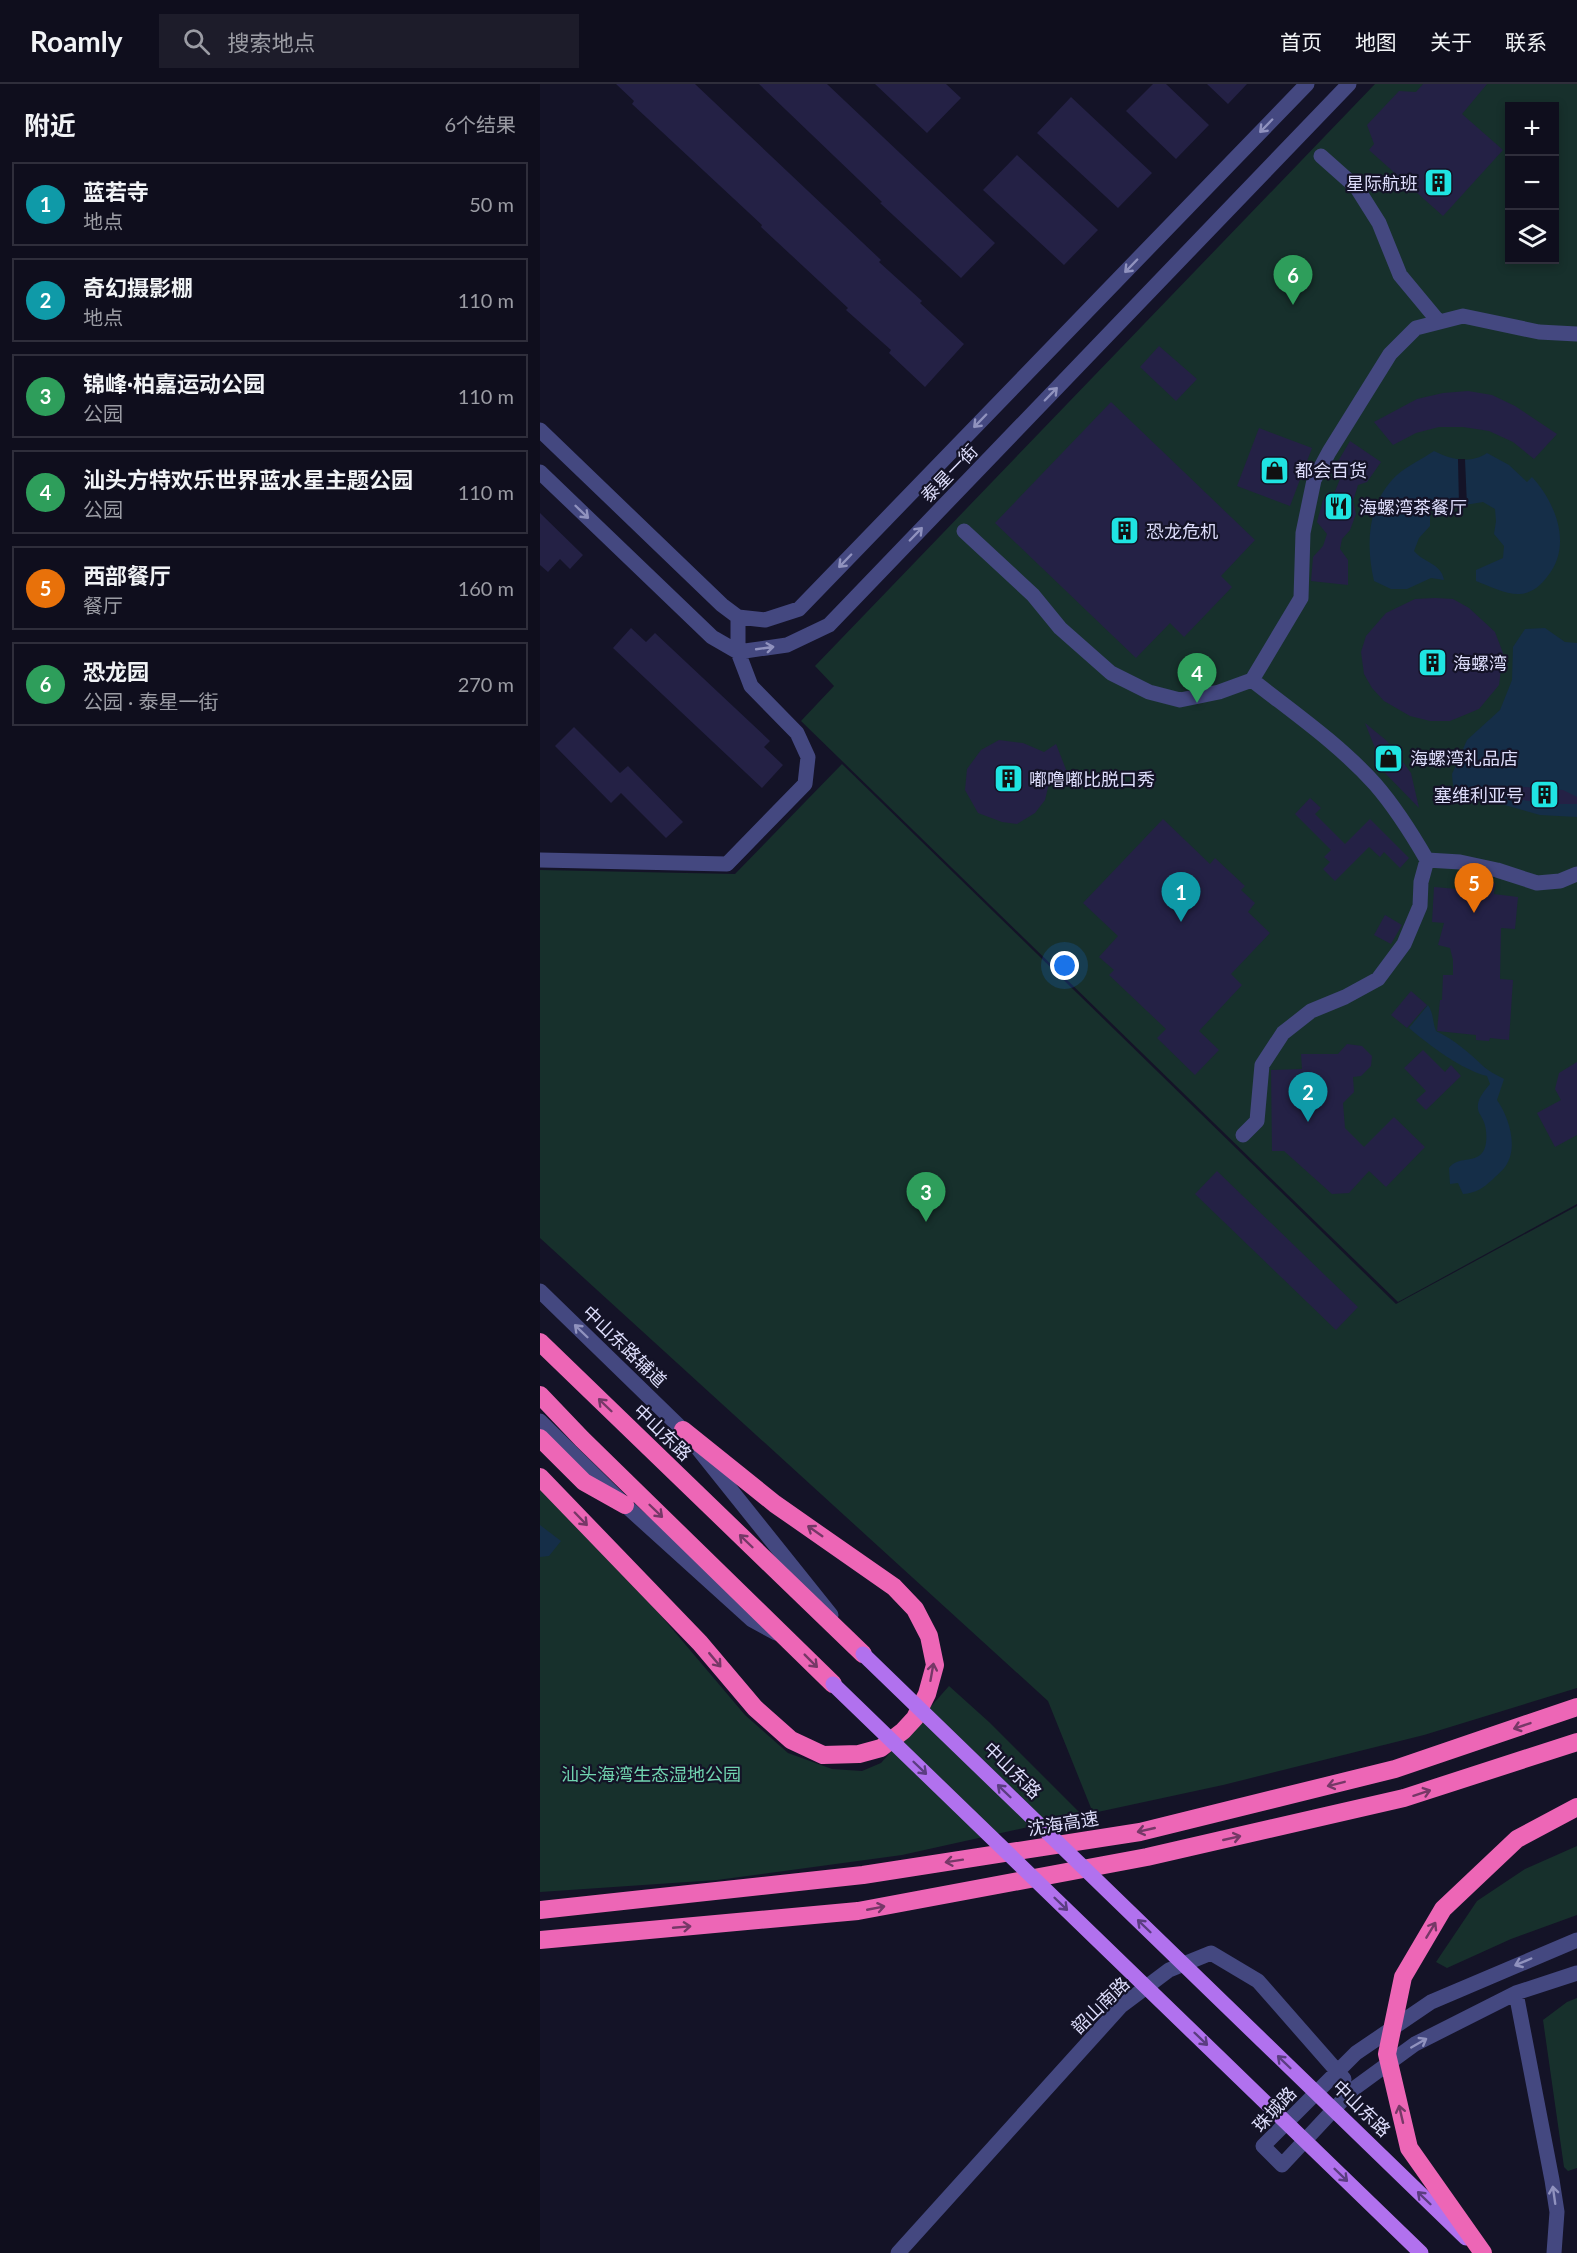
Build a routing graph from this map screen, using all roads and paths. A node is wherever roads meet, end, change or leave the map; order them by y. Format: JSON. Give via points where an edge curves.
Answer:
{"nodes":[{"id":1,"x":1307,"y":84,"type":"edge"},
{"id":2,"x":1349,"y":84,"type":"edge"},
{"id":3,"x":1321,"y":156,"type":"dead end"},
{"id":4,"x":1439,"y":322,"type":"junction"},
{"id":5,"x":1577,"y":334,"type":"edge"},
{"id":6,"x":540,"y":430,"type":"edge"},
{"id":7,"x":540,"y":472,"type":"edge"},
{"id":8,"x":964,"y":531,"type":"dead end"},
{"id":9,"x":738,"y":617,"type":"junction"},
{"id":10,"x":738,"y":652,"type":"junction"},
{"id":11,"x":1252,"y":680,"type":"junction"},
{"id":12,"x":540,"y":860,"type":"edge"},
{"id":13,"x":1427,"y":860,"type":"junction"},
{"id":14,"x":1577,"y":874,"type":"edge"},
{"id":15,"x":1243,"y":1135,"type":"dead end"},
{"id":16,"x":540,"y":1291,"type":"edge"},
{"id":17,"x":540,"y":1342,"type":"edge"},
{"id":18,"x":540,"y":1395,"type":"edge"},
{"id":19,"x":540,"y":1421,"type":"edge"},
{"id":20,"x":684,"y":1430,"type":"junction"},
{"id":21,"x":540,"y":1437,"type":"edge"},
{"id":22,"x":540,"y":1477,"type":"edge"},
{"id":23,"x":625,"y":1505,"type":"junction"},
{"id":24,"x":793,"y":1643,"type":"junction"},
{"id":25,"x":863,"y":1654,"type":"junction"},
{"id":26,"x":833,"y":1684,"type":"joint"},
{"id":27,"x":1577,"y":1707,"type":"edge"},
{"id":28,"x":1577,"y":1742,"type":"edge"},
{"id":29,"x":1577,"y":1807,"type":"edge"},
{"id":30,"x":540,"y":1910,"type":"edge"},
{"id":31,"x":639,"y":1931,"type":"junction"},
{"id":32,"x":540,"y":1940,"type":"edge"},
{"id":33,"x":1577,"y":1940,"type":"edge"},
{"id":34,"x":540,"y":1946,"type":"edge"},
{"id":35,"x":1577,"y":1973,"type":"edge"},
{"id":36,"x":1516,"y":1993,"type":"junction"},
{"id":37,"x":1338,"y":2071,"type":"junction"},
{"id":38,"x":1352,"y":2090,"type":"junction"},
{"id":39,"x":898,"y":2253,"type":"edge"},
{"id":40,"x":1422,"y":2253,"type":"edge"},
{"id":41,"x":1482,"y":2253,"type":"edge"},
{"id":42,"x":1554,"y":2253,"type":"edge"}],
"edges":[{"from":1,"to":9,"type":"street","name":"泰星一街","one_way":true,"via":[[799,609],[765,621]]},
{"from":10,"to":2,"type":"street","name":"泰星一街","one_way":true,"via":[[787,645],[829,625]]},
{"from":3,"to":4,"type":"street","via":[[1357,188],[1379,223],[1400,275]]},
{"from":4,"to":5,"type":"street","via":[[1463,316],[1539,332]]},
{"from":4,"to":11,"type":"street","via":[[1416,328],[1390,354],[1314,480],[1303,533],[1301,598]]},
{"from":6,"to":9,"type":"street"},
{"from":7,"to":10,"type":"street","one_way":true,"via":[[712,637]]},
{"from":8,"to":11,"type":"street","via":[[1033,595],[1060,628],[1111,673],[1149,692],[1180,700]]},
{"from":9,"to":10,"type":"street"},
{"from":10,"to":12,"type":"street","via":[[751,686],[797,733],[808,757],[805,784],[727,864]]},
{"from":11,"to":13,"type":"street","via":[[1332,743],[1375,784]]},
{"from":13,"to":14,"type":"street","via":[[1460,862],[1537,883]]},
{"from":13,"to":15,"type":"street","via":[[1420,882],[1420,906],[1404,944],[1378,979],[1311,1011],[1283,1033],[1262,1065],[1257,1120]]},
{"from":20,"to":16,"type":"street","name":"中山东路辅道","one_way":true},
{"from":25,"to":17,"type":"highway","name":"中山东路","one_way":true},
{"from":18,"to":24,"type":"highway","one_way":true},
{"from":19,"to":23,"type":"street"},
{"from":22,"to":20,"type":"highway","one_way":true,"via":[[700,1643],[755,1708],[790,1740],[823,1755],[859,1754],[881,1748],[915,1718],[927,1695],[935,1665],[929,1636],[915,1609],[894,1587],[775,1504]]},
{"from":20,"to":25,"type":"street","name":"中山东路辅道"},
{"from":21,"to":23,"type":"highway","via":[[584,1482]]},
{"from":23,"to":24,"type":"street","via":[[752,1620]]},
{"from":24,"to":26,"type":"highway","one_way":true},
{"from":41,"to":25,"type":"main road","name":"中山东路","one_way":true,"bridge":true},
{"from":26,"to":40,"type":"main road","one_way":true,"bridge":true},
{"from":27,"to":30,"type":"highway","name":"沈海高速","one_way":true,"via":[[1395,1769],[1140,1832],[863,1875]]},
{"from":31,"to":28,"type":"highway","one_way":true,"via":[[858,1911],[1147,1857],[1404,1798]]},
{"from":41,"to":29,"type":"highway","one_way":true,"bridge":true,"via":[[1409,2148],[1387,2054],[1403,1977],[1443,1909],[1517,1839]]},
{"from":31,"to":32,"type":"highway"},
{"from":31,"to":34,"type":"highway"},
{"from":33,"to":37,"type":"street","name":"珠城路","one_way":true,"via":[[1431,2002],[1356,2053]]},
{"from":35,"to":36,"type":"street","name":"珠城路"},
{"from":38,"to":36,"type":"street","name":"珠城路","one_way":true,"via":[[1415,2044]]},
{"from":42,"to":36,"type":"street","one_way":true,"via":[[1557,2212]]},
{"from":37,"to":38,"type":"street","name":"韶山南路"},
{"from":37,"to":38,"type":"street","name":"珠城路","via":[[1263,2146],[1282,2165]]},
{"from":37,"to":39,"type":"street","name":"韶山南路","via":[[1258,1981],[1212,1953],[1190,1961],[1169,1970],[1121,2006]]}]}
